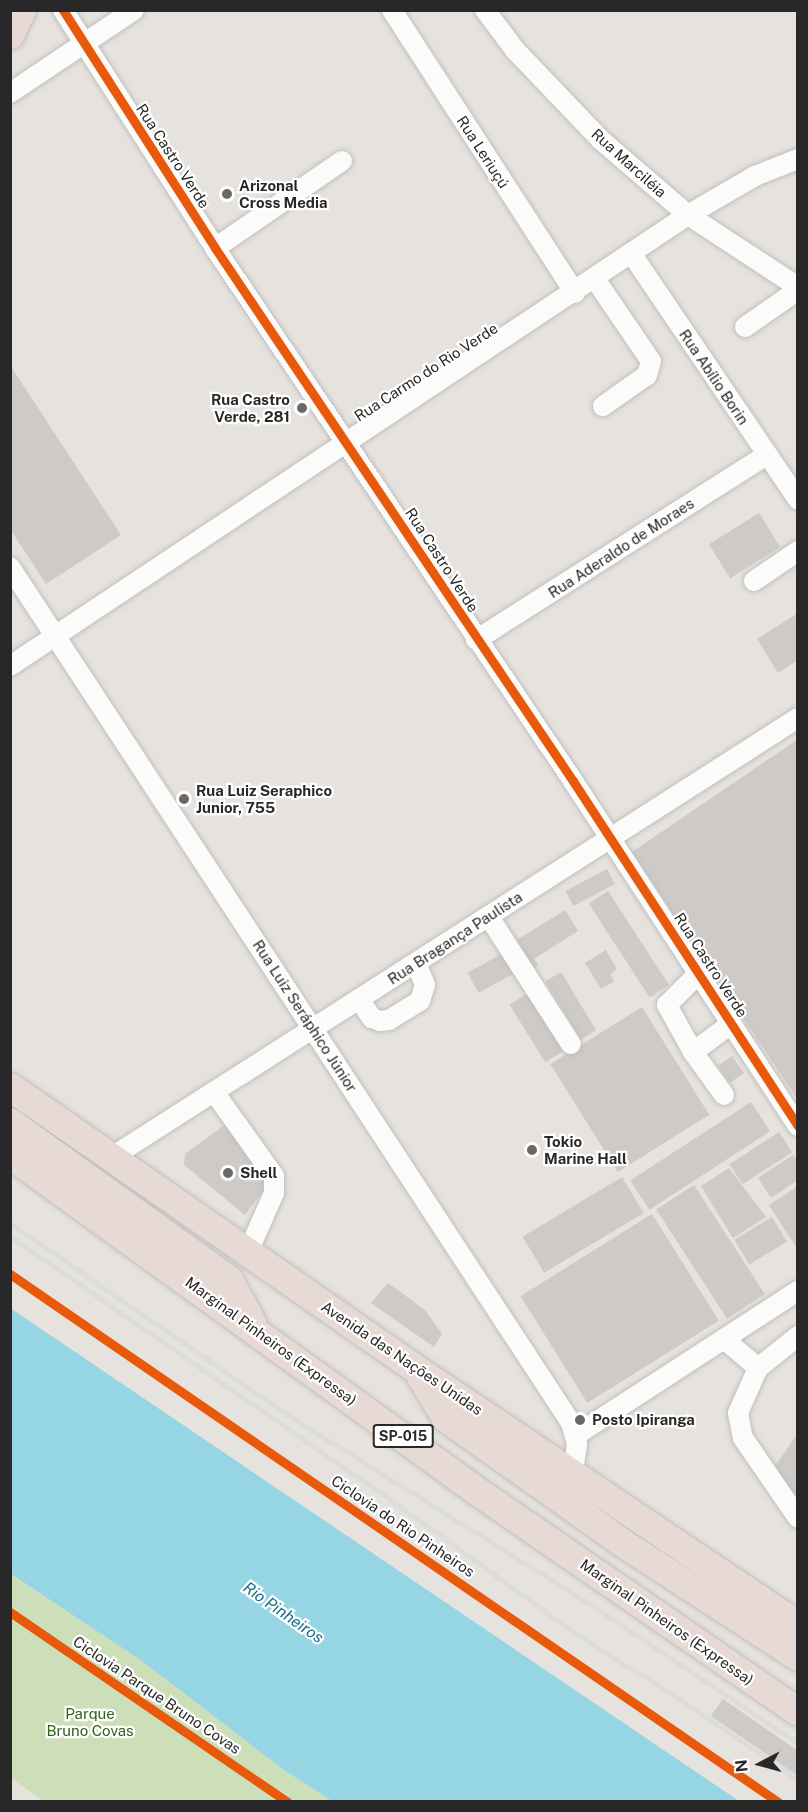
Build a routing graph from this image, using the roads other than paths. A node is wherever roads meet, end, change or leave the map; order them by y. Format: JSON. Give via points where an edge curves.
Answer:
{"nodes":[{"id":1,"x":22,"y":10,"type":"edge"},
{"id":2,"x":63,"y":10,"type":"edge"},
{"id":3,"x":134,"y":10,"type":"edge"},
{"id":4,"x":392,"y":10,"type":"edge"},
{"id":5,"x":485,"y":10,"type":"edge"},
{"id":6,"x":10,"y":35,"type":"edge"},
{"id":7,"x":82,"y":44,"type":"junction"},
{"id":8,"x":10,"y":93,"type":"edge"},
{"id":9,"x":798,"y":159,"type":"edge"},
{"id":10,"x":342,"y":161,"type":"dead end"},
{"id":11,"x":688,"y":215,"type":"junction"},
{"id":12,"x":215,"y":248,"type":"junction"},
{"id":13,"x":632,"y":253,"type":"junction"},
{"id":14,"x":595,"y":279,"type":"junction"},
{"id":15,"x":798,"y":289,"type":"edge"},
{"id":16,"x":575,"y":293,"type":"junction"},
{"id":17,"x":745,"y":327,"type":"dead end"},
{"id":18,"x":603,"y":406,"type":"dead end"},
{"id":19,"x":348,"y":442,"type":"junction"},
{"id":20,"x":766,"y":455,"type":"junction"},
{"id":21,"x":798,"y":500,"type":"edge"},
{"id":22,"x":798,"y":551,"type":"edge"},
{"id":23,"x":10,"y":567,"type":"edge"},
{"id":24,"x":754,"y":581,"type":"dead end"},
{"id":25,"x":57,"y":636,"type":"junction"},
{"id":26,"x":477,"y":640,"type":"junction"},
{"id":27,"x":10,"y":666,"type":"edge"},
{"id":28,"x":798,"y":718,"type":"edge"},
{"id":29,"x":611,"y":838,"type":"junction"},
{"id":30,"x":489,"y":917,"type":"junction"},
{"id":31,"x":416,"y":963,"type":"junction"},
{"id":32,"x":699,"y":973,"type":"junction"},
{"id":33,"x":360,"y":999,"type":"junction"},
{"id":34,"x":731,"y":1024,"type":"junction"},
{"id":35,"x":313,"y":1029,"type":"junction"},
{"id":36,"x":571,"y":1044,"type":"dead end"},
{"id":37,"x":693,"y":1052,"type":"junction"},
{"id":38,"x":10,"y":1087,"type":"edge"},
{"id":39,"x":214,"y":1092,"type":"junction"},
{"id":40,"x":724,"y":1095,"type":"dead end"},
{"id":41,"x":10,"y":1122,"type":"edge"},
{"id":42,"x":798,"y":1126,"type":"edge"},
{"id":43,"x":10,"y":1155,"type":"edge"},
{"id":44,"x":112,"y":1157,"type":"junction"},
{"id":45,"x":248,"y":1252,"type":"junction"},
{"id":46,"x":798,"y":1292,"type":"edge"},
{"id":47,"x":255,"y":1329,"type":"junction"},
{"id":48,"x":798,"y":1336,"type":"edge"},
{"id":49,"x":724,"y":1339,"type":"junction"},
{"id":50,"x":758,"y":1368,"type":"junction"},
{"id":51,"x":417,"y":1370,"type":"junction"},
{"id":52,"x":576,"y":1435,"type":"junction"},
{"id":53,"x":573,"y":1472,"type":"junction"},
{"id":54,"x":798,"y":1518,"type":"edge"},
{"id":55,"x":794,"y":1615,"type":"edge"},
{"id":56,"x":798,"y":1657,"type":"edge"},
{"id":57,"x":798,"y":1712,"type":"edge"}],
"edges":[{"from":1,"to":6,"type":"highway"},
{"from":2,"to":7,"type":"street","name":"Rua Castro Verde"},
{"from":3,"to":7,"type":"street"},
{"from":4,"to":16,"type":"street","name":"Rua Leriuçú"},
{"from":5,"to":11,"type":"street","name":"Rua Marciléia","via":[[552,91]]},
{"from":7,"to":8,"type":"street"},
{"from":7,"to":12,"type":"street","name":"Rua Castro Verde"},
{"from":9,"to":11,"type":"street","name":"Rua Carmo do Rio Verde","via":[[755,176]]},
{"from":10,"to":12,"type":"street"},
{"from":11,"to":13,"type":"street","name":"Rua Carmo do Rio Verde"},
{"from":11,"to":15,"type":"street","name":"Rua Marciléia"},
{"from":12,"to":19,"type":"street","name":"Rua Castro Verde"},
{"from":13,"to":14,"type":"street","name":"Rua Carmo do Rio Verde"},
{"from":13,"to":20,"type":"street","name":"Rua Abílio Borin"},
{"from":14,"to":16,"type":"street","name":"Rua Carmo do Rio Verde"},
{"from":14,"to":18,"type":"street","via":[[649,356],[651,367],[647,375]]},
{"from":15,"to":17,"type":"street"},
{"from":16,"to":19,"type":"street","name":"Rua Carmo do Rio Verde"},
{"from":19,"to":25,"type":"street","name":"Rua Carmo do Rio Verde"},
{"from":19,"to":26,"type":"street","name":"Rua Castro Verde"},
{"from":20,"to":21,"type":"street","name":"Rua Abílio Borin"},
{"from":20,"to":26,"type":"street","name":"Rua Aderaldo de Moraes"},
{"from":22,"to":24,"type":"street"},
{"from":23,"to":25,"type":"street","name":"Rua Luiz Seráphico Júnior"},
{"from":25,"to":27,"type":"street","name":"Rua Carmo do Rio Verde"},
{"from":25,"to":35,"type":"street","name":"Rua Luiz Seráphico Júnior"},
{"from":26,"to":29,"type":"street","name":"Rua Castro Verde"},
{"from":28,"to":29,"type":"street","name":"Rua Bragança Paulista"},
{"from":29,"to":30,"type":"street","name":"Rua Bragança Paulista"},
{"from":29,"to":32,"type":"street","name":"Rua Castro Verde"},
{"from":30,"to":31,"type":"street","name":"Rua Bragança Paulista"},
{"from":30,"to":36,"type":"street"},
{"from":31,"to":33,"type":"street","name":"Rua Bragança Paulista"},
{"from":31,"to":33,"type":"street","via":[[425,985],[420,1001],[389,1020],[380,1021],[372,1018]]},
{"from":32,"to":34,"type":"street","name":"Rua Castro Verde"},
{"from":32,"to":37,"type":"street","via":[[667,1002],[666,1009]]},
{"from":33,"to":35,"type":"street","name":"Rua Bragança Paulista"},
{"from":34,"to":37,"type":"street"},
{"from":34,"to":42,"type":"street","name":"Rua Castro Verde"},
{"from":35,"to":39,"type":"street","name":"Rua Bragança Paulista"},
{"from":35,"to":52,"type":"street","name":"Rua Luiz Seráphico Júnior"},
{"from":37,"to":40,"type":"street"},
{"from":38,"to":44,"type":"highway","name":"Avenida das Nações Unidas"},
{"from":39,"to":44,"type":"street","name":"Rua Bragança Paulista"},
{"from":39,"to":45,"type":"street","via":[[274,1176],[274,1193]]},
{"from":41,"to":47,"type":"highway","via":[[229,1280]]},
{"from":43,"to":47,"type":"highway","name":"Marginal Pinheiros (Expressa)","number":"SP-015"},
{"from":44,"to":45,"type":"highway","name":"Avenida das Nações Unidas"},
{"from":45,"to":51,"type":"highway","name":"Avenida das Nações Unidas"},
{"from":46,"to":49,"type":"street"},
{"from":47,"to":57,"type":"highway","name":"Marginal Pinheiros (Expressa)","number":"SP-015","via":[[481,1494]]},
{"from":48,"to":50,"type":"street"},
{"from":49,"to":50,"type":"street"},
{"from":49,"to":52,"type":"street"},
{"from":50,"to":54,"type":"street","via":[[740,1405],[742,1438]]},
{"from":51,"to":53,"type":"highway","name":"Avenida das Nações Unidas"},
{"from":51,"to":56,"type":"highway","via":[[446,1418],[618,1540]]},
{"from":52,"to":53,"type":"street"},
{"from":53,"to":55,"type":"highway","name":"Avenida das Nações Unidas"}]}
